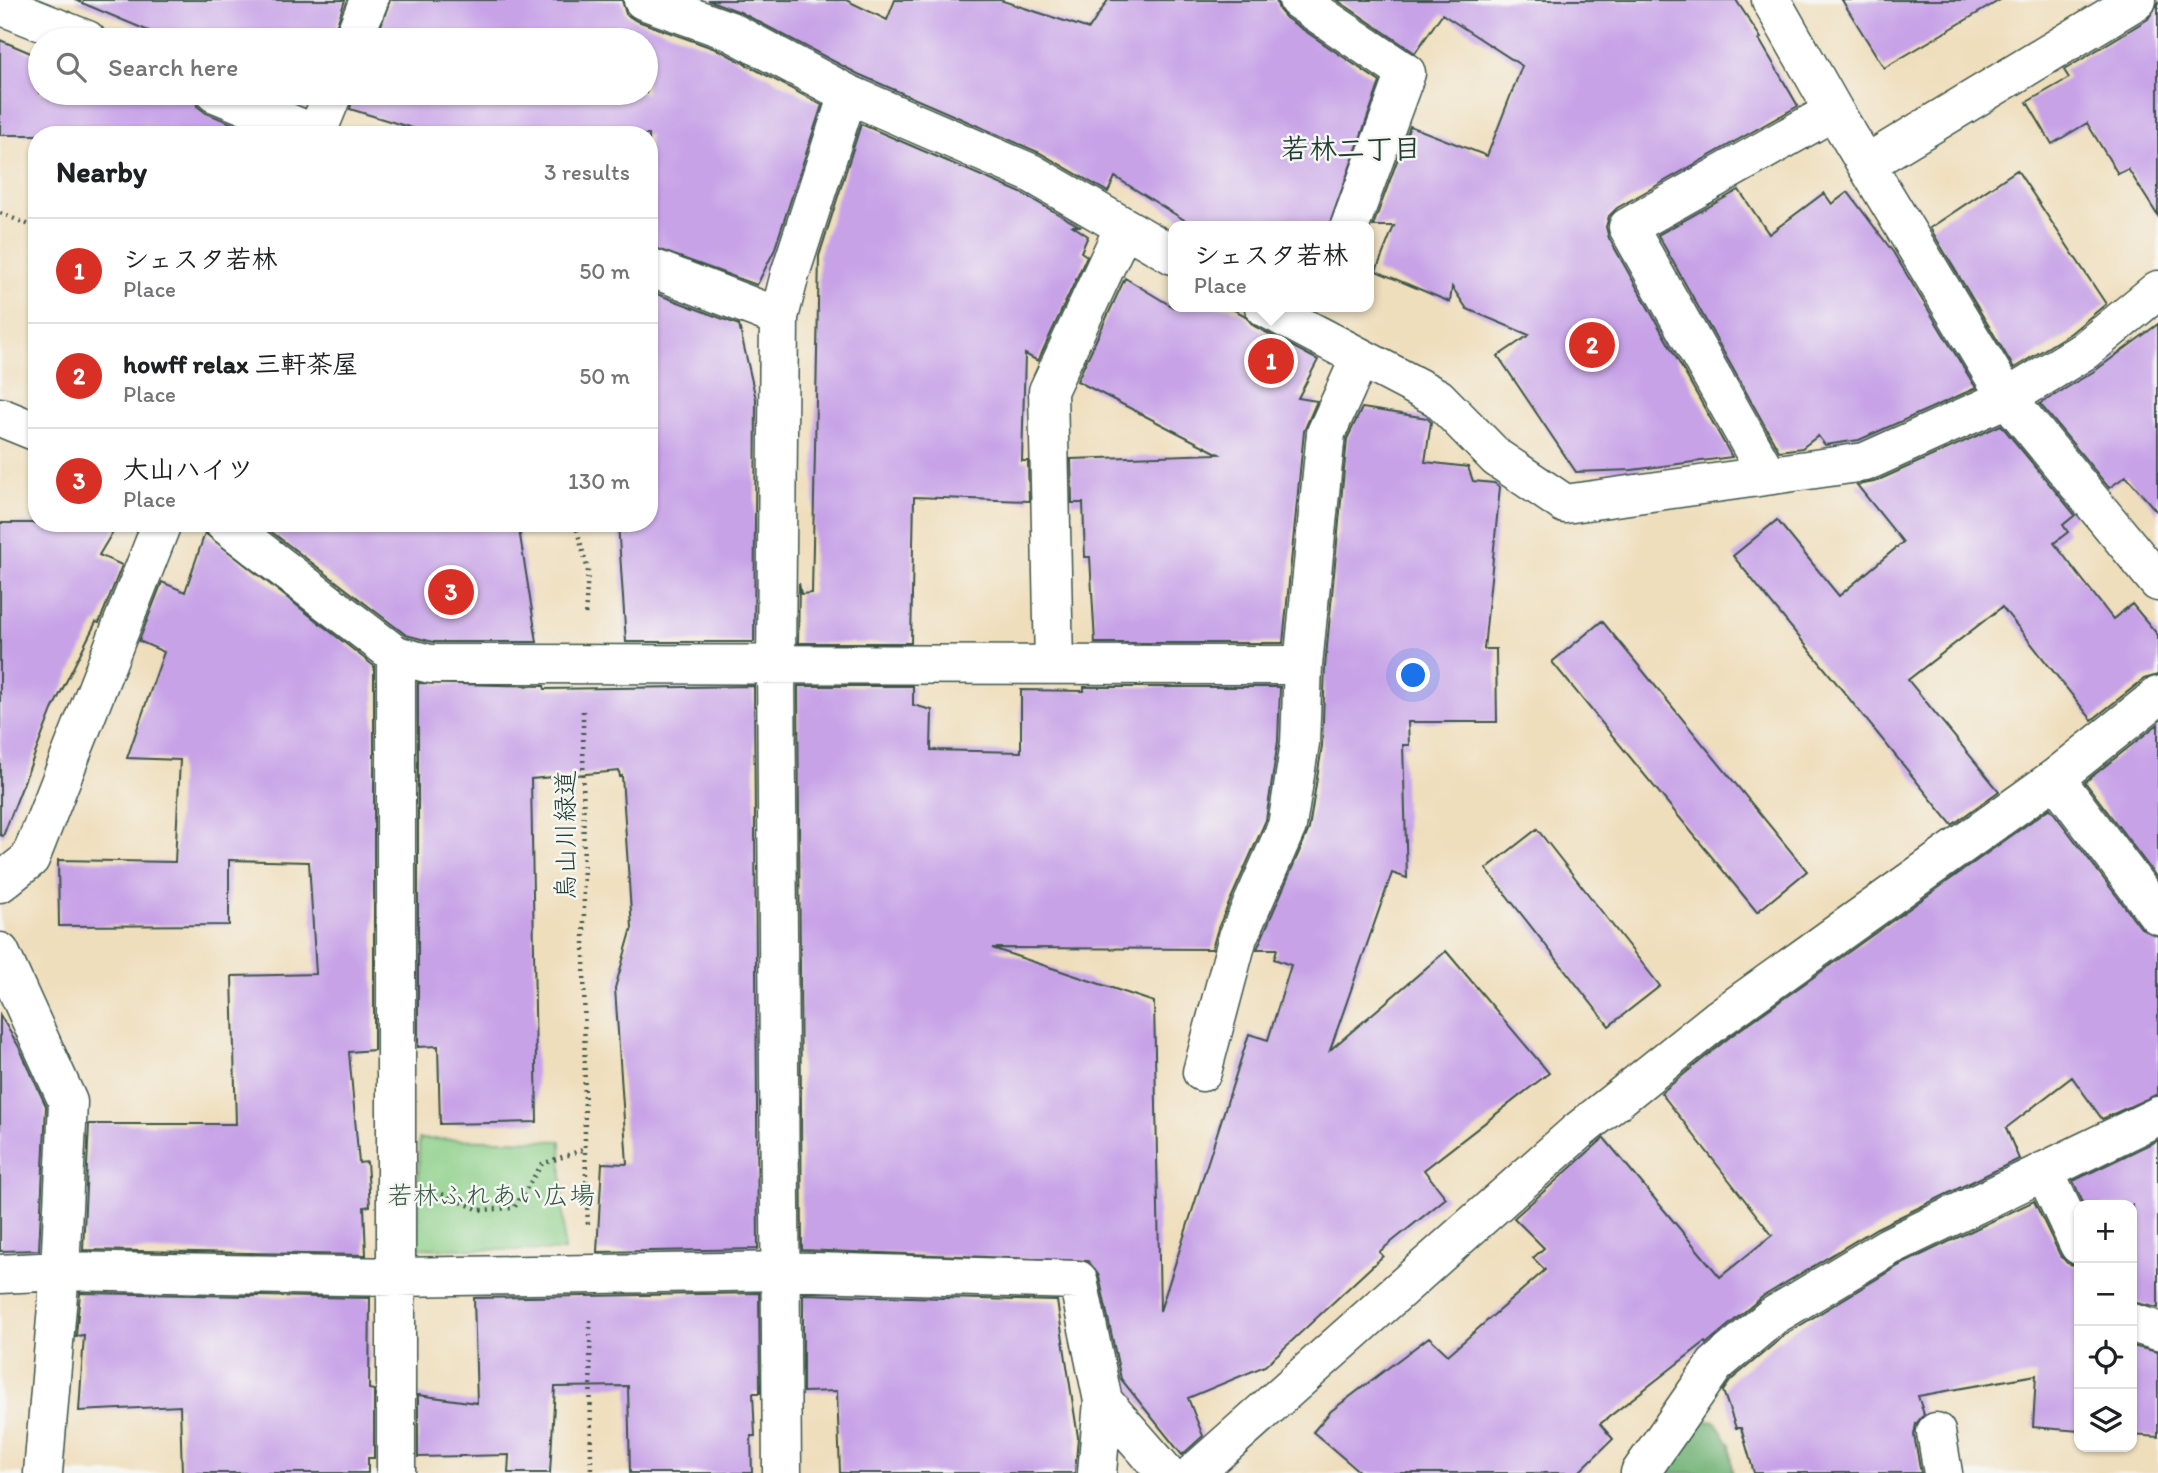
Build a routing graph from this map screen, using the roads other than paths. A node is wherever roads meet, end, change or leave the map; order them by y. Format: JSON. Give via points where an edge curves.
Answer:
{"nodes":[{"id":1,"x":369,"y":0,"type":"edge"},
{"id":2,"x":643,"y":0,"type":"edge"},
{"id":3,"x":1298,"y":0,"type":"edge"},
{"id":4,"x":1771,"y":0,"type":"edge"},
{"id":5,"x":2137,"y":0,"type":"edge"},
{"id":6,"x":0,"y":5,"type":"edge"},
{"id":7,"x":57,"y":28,"type":"edge"},
{"id":8,"x":358,"y":28,"type":"edge"},
{"id":9,"x":849,"y":94,"type":"junction"},
{"id":10,"x":244,"y":105,"type":"edge"},
{"id":11,"x":328,"y":105,"type":"edge"},
{"id":12,"x":1834,"y":111,"type":"junction"},
{"id":13,"x":295,"y":126,"type":"edge"},
{"id":14,"x":320,"y":126,"type":"edge"},
{"id":15,"x":1867,"y":163,"type":"junction"},
{"id":16,"x":1352,"y":221,"type":"edge"},
{"id":17,"x":1124,"y":226,"type":"junction"},
{"id":18,"x":1168,"y":252,"type":"edge"},
{"id":19,"x":658,"y":270,"type":"edge"},
{"id":20,"x":2158,"y":290,"type":"edge"},
{"id":21,"x":1284,"y":312,"type":"edge"},
{"id":22,"x":779,"y":317,"type":"junction"},
{"id":23,"x":1316,"y":320,"type":"edge"},
{"id":24,"x":1360,"y":358,"type":"junction"},
{"id":25,"x":2007,"y":398,"type":"junction"},
{"id":26,"x":0,"y":417,"type":"edge"},
{"id":27,"x":28,"y":428,"type":"edge"},
{"id":28,"x":1767,"y":474,"type":"junction"},
{"id":29,"x":158,"y":532,"type":"edge"},
{"id":30,"x":236,"y":532,"type":"edge"},
{"id":31,"x":2158,"y":582,"type":"edge"},
{"id":32,"x":396,"y":655,"type":"junction"},
{"id":33,"x":776,"y":663,"type":"junction"},
{"id":34,"x":1054,"y":664,"type":"junction"},
{"id":35,"x":1303,"y":665,"type":"junction"},
{"id":36,"x":2158,"y":696,"type":"edge"},
{"id":37,"x":2055,"y":778,"type":"junction"},
{"id":38,"x":0,"y":883,"type":"edge"},
{"id":39,"x":2158,"y":915,"type":"edge"},
{"id":40,"x":0,"y":952,"type":"edge"},
{"id":41,"x":1202,"y":1072,"type":"dead end"},
{"id":42,"x":2158,"y":1116,"type":"edge"},
{"id":43,"x":2044,"y":1171,"type":"junction"},
{"id":44,"x":2074,"y":1234,"type":"edge"},
{"id":45,"x":60,"y":1271,"type":"junction"},
{"id":46,"x":782,"y":1271,"type":"junction"},
{"id":47,"x":0,"y":1274,"type":"edge"},
{"id":48,"x":397,"y":1277,"type":"junction"},
{"id":49,"x":2137,"y":1325,"type":"edge"},
{"id":50,"x":2158,"y":1331,"type":"edge"},
{"id":51,"x":1103,"y":1401,"type":"junction"},
{"id":52,"x":1936,"y":1432,"type":"dead end"},
{"id":53,"x":43,"y":1473,"type":"edge"},
{"id":54,"x":396,"y":1473,"type":"edge"},
{"id":55,"x":782,"y":1473,"type":"edge"},
{"id":56,"x":1097,"y":1473,"type":"edge"},
{"id":57,"x":1167,"y":1473,"type":"edge"},
{"id":58,"x":1194,"y":1473,"type":"edge"},
{"id":59,"x":1640,"y":1473,"type":"edge"},
{"id":60,"x":1943,"y":1473,"type":"edge"}],
"edges":[{"from":1,"to":8,"type":"street"},
{"from":2,"to":9,"type":"street","via":[[730,31]]},
{"from":3,"to":16,"type":"street","via":[[1406,73]]},
{"from":4,"to":12,"type":"street"},
{"from":5,"to":15,"type":"street"},
{"from":6,"to":7,"type":"street"},
{"from":9,"to":17,"type":"street","via":[[1031,173]]},
{"from":9,"to":22,"type":"street"},
{"from":10,"to":13,"type":"street"},
{"from":11,"to":14,"type":"street"},
{"from":12,"to":15,"type":"street"},
{"from":12,"to":28,"type":"street","via":[[1628,227]]},
{"from":15,"to":25,"type":"street"},
{"from":17,"to":18,"type":"street"},
{"from":17,"to":34,"type":"street","via":[[1048,391]]},
{"from":19,"to":22,"type":"street"},
{"from":20,"to":25,"type":"street","via":[[2084,351]]},
{"from":21,"to":23,"type":"street"},
{"from":22,"to":33,"type":"street"},
{"from":23,"to":24,"type":"street"},
{"from":24,"to":28,"type":"street","via":[[1438,398],[1497,458],[1565,504]]},
{"from":24,"to":35,"type":"street","via":[[1326,433]]},
{"from":25,"to":28,"type":"street","via":[[1866,462]]},
{"from":25,"to":31,"type":"street"},
{"from":26,"to":27,"type":"street"},
{"from":29,"to":38,"type":"street","via":[[30,859]]},
{"from":30,"to":32,"type":"street"},
{"from":32,"to":33,"type":"street","via":[[430,664]]},
{"from":32,"to":48,"type":"street"},
{"from":33,"to":34,"type":"street"},
{"from":33,"to":46,"type":"street"},
{"from":34,"to":35,"type":"street"},
{"from":35,"to":41,"type":"street","via":[[1300,743],[1286,826],[1238,937]]},
{"from":36,"to":37,"type":"street"},
{"from":37,"to":39,"type":"street"},
{"from":37,"to":58,"type":"street","via":[[1718,1020],[1577,1132]]},
{"from":40,"to":45,"type":"street","via":[[68,1102]]},
{"from":42,"to":43,"type":"street"},
{"from":43,"to":44,"type":"street"},
{"from":43,"to":59,"type":"street","via":[[1888,1247],[1773,1316],[1715,1365]]},
{"from":45,"to":47,"type":"street"},
{"from":45,"to":48,"type":"street"},
{"from":45,"to":53,"type":"street"},
{"from":46,"to":48,"type":"street"},
{"from":46,"to":51,"type":"street","via":[[1078,1280]]},
{"from":46,"to":55,"type":"street"},
{"from":48,"to":54,"type":"street"},
{"from":49,"to":50,"type":"street"},
{"from":51,"to":56,"type":"street"},
{"from":51,"to":57,"type":"street"},
{"from":52,"to":60,"type":"street"}]}
